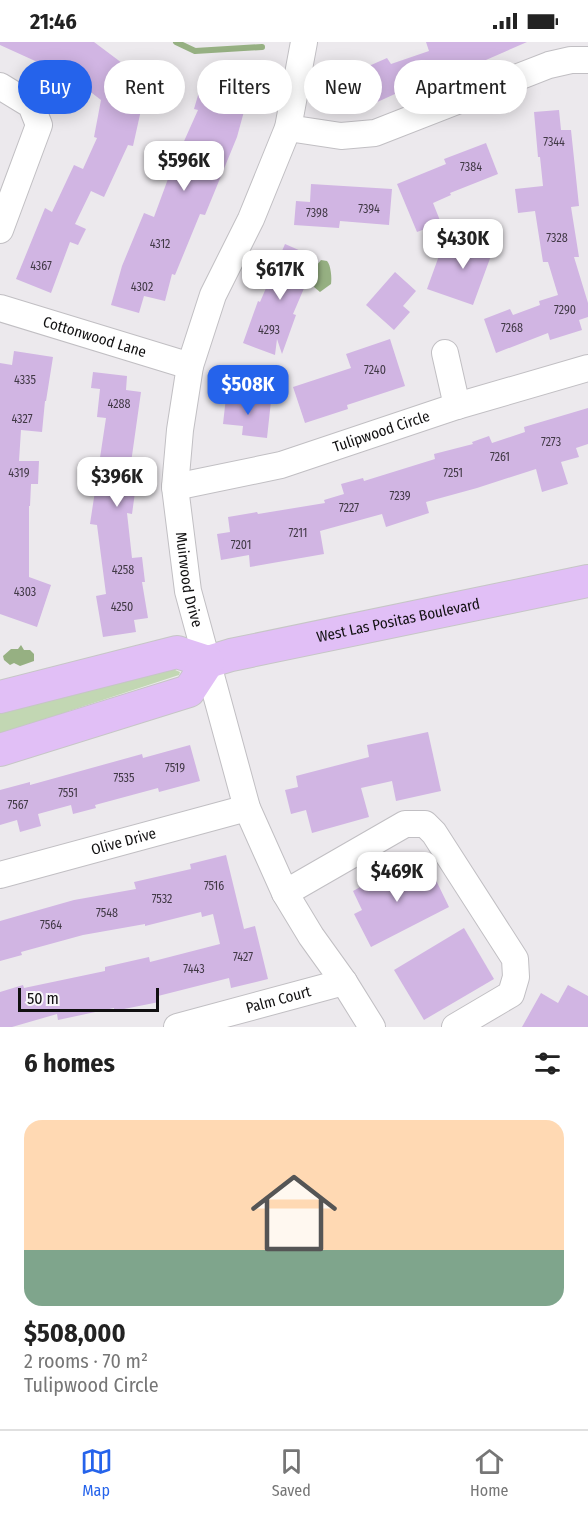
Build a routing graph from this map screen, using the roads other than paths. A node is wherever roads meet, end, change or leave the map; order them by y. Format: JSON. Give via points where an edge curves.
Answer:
{"nodes":[{"id":1,"x":304,"y":42,"type":"edge"},
{"id":2,"x":588,"y":60,"type":"edge"},
{"id":3,"x":0,"y":86,"type":"edge"},
{"id":4,"x":288,"y":128,"type":"junction"},
{"id":5,"x":0,"y":230,"type":"edge"},
{"id":6,"x":0,"y":308,"type":"edge"},
{"id":7,"x":445,"y":353,"type":"dead end"},
{"id":8,"x":190,"y":366,"type":"junction"},
{"id":9,"x":588,"y":368,"type":"edge"},
{"id":10,"x":457,"y":406,"type":"junction"},
{"id":11,"x":175,"y":486,"type":"junction"},
{"id":12,"x":588,"y":581,"type":"edge"},
{"id":13,"x":208,"y":662,"type":"junction"},
{"id":14,"x":0,"y":697,"type":"edge"},
{"id":15,"x":0,"y":750,"type":"edge"},
{"id":16,"x":247,"y":808,"type":"junction"},
{"id":17,"x":0,"y":875,"type":"edge"},
{"id":18,"x":285,"y":893,"type":"junction"},
{"id":19,"x":344,"y":982,"type":"junction"},
{"id":20,"x":177,"y":1027,"type":"edge"},
{"id":21,"x":372,"y":1027,"type":"edge"},
{"id":22,"x":455,"y":1027,"type":"edge"}],
"edges":[{"from":1,"to":4,"type":"street","name":"Muirwood Drive"},
{"from":2,"to":4,"type":"street","via":[[549,65],[375,133],[341,136]]},
{"from":3,"to":5,"type":"street","via":[[31,105],[39,125]]},
{"from":4,"to":8,"type":"street","name":"Muirwood Drive","via":[[213,294]]},
{"from":6,"to":8,"type":"street","name":"Cottonwood Lane"},
{"from":7,"to":10,"type":"street"},
{"from":8,"to":11,"type":"street","name":"Muirwood Drive"},
{"from":9,"to":10,"type":"street","name":"Tulipwood Circle"},
{"from":10,"to":11,"type":"street","name":"Tulipwood Circle","via":[[281,465]]},
{"from":11,"to":13,"type":"street","name":"Muirwood Drive","via":[[188,591]]},
{"from":12,"to":13,"type":"main road","name":"West Las Positas Boulevard"},
{"from":13,"to":14,"type":"main road","via":[[177,652]]},
{"from":13,"to":15,"type":"main road","via":[[189,692]]},
{"from":13,"to":16,"type":"street","name":"Muirwood Drive"},
{"from":16,"to":17,"type":"street","name":"Olive Drive"},
{"from":16,"to":18,"type":"street","name":"Muirwood Drive"},
{"from":18,"to":19,"type":"street","name":"Muirwood Drive"},
{"from":18,"to":22,"type":"street","via":[[405,824],[425,824],[515,959],[511,994]]},
{"from":19,"to":20,"type":"street","name":"Palm Court"},
{"from":19,"to":21,"type":"street","name":"Muirwood Drive"}]}
